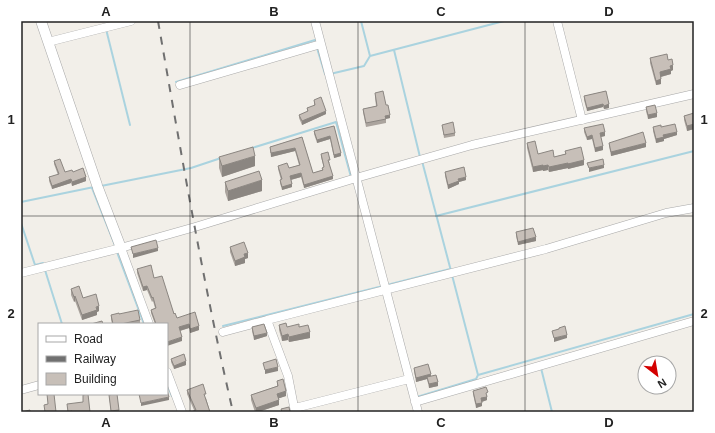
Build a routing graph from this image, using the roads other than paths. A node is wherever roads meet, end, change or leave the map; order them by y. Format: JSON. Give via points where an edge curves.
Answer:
{"nodes":[{"id":1,"x":41,"y":21,"type":"edge"},
{"id":2,"x":131,"y":21,"type":"edge"},
{"id":3,"x":315,"y":21,"type":"edge"},
{"id":4,"x":557,"y":21,"type":"edge"},
{"id":5,"x":48,"y":42,"type":"junction"},
{"id":6,"x":318,"y":45,"type":"junction"},
{"id":7,"x":180,"y":85,"type":"dead end"},
{"id":8,"x":694,"y":94,"type":"edge"},
{"id":9,"x":582,"y":120,"type":"junction"},
{"id":10,"x":356,"y":178,"type":"junction"},
{"id":11,"x":694,"y":208,"type":"edge"},
{"id":12,"x":117,"y":249,"type":"junction"},
{"id":13,"x":21,"y":273,"type":"edge"},
{"id":14,"x":385,"y":287,"type":"junction"},
{"id":15,"x":267,"y":320,"type":"junction"},
{"id":16,"x":694,"y":321,"type":"edge"},
{"id":17,"x":149,"y":323,"type":"edge"},
{"id":18,"x":223,"y":332,"type":"dead end"},
{"id":19,"x":168,"y":377,"type":"edge"},
{"id":20,"x":407,"y":380,"type":"junction"},
{"id":21,"x":38,"y":384,"type":"edge"},
{"id":22,"x":21,"y":390,"type":"edge"},
{"id":23,"x":414,"y":399,"type":"junction"},
{"id":24,"x":295,"y":410,"type":"edge"},
{"id":25,"x":182,"y":412,"type":"edge"},
{"id":26,"x":418,"y":412,"type":"edge"}],
"edges":[{"from":1,"to":5,"type":"street"},
{"from":2,"to":5,"type":"street"},
{"from":3,"to":6,"type":"street"},
{"from":4,"to":9,"type":"street"},
{"from":5,"to":12,"type":"street"},
{"from":6,"to":7,"type":"street"},
{"from":6,"to":10,"type":"street","via":[[330,74]]},
{"from":8,"to":9,"type":"street"},
{"from":9,"to":10,"type":"street","via":[[472,145]]},
{"from":10,"to":12,"type":"street"},
{"from":10,"to":14,"type":"street"},
{"from":11,"to":14,"type":"street","via":[[666,213],[546,249]]},
{"from":12,"to":13,"type":"street"},
{"from":12,"to":17,"type":"street"},
{"from":14,"to":15,"type":"street"},
{"from":14,"to":20,"type":"street"},
{"from":15,"to":18,"type":"street"},
{"from":15,"to":24,"type":"street","via":[[288,376]]},
{"from":16,"to":23,"type":"street"},
{"from":19,"to":25,"type":"street"},
{"from":20,"to":23,"type":"street"},
{"from":20,"to":24,"type":"street"},
{"from":21,"to":22,"type":"street"},
{"from":23,"to":26,"type":"street"}]}
